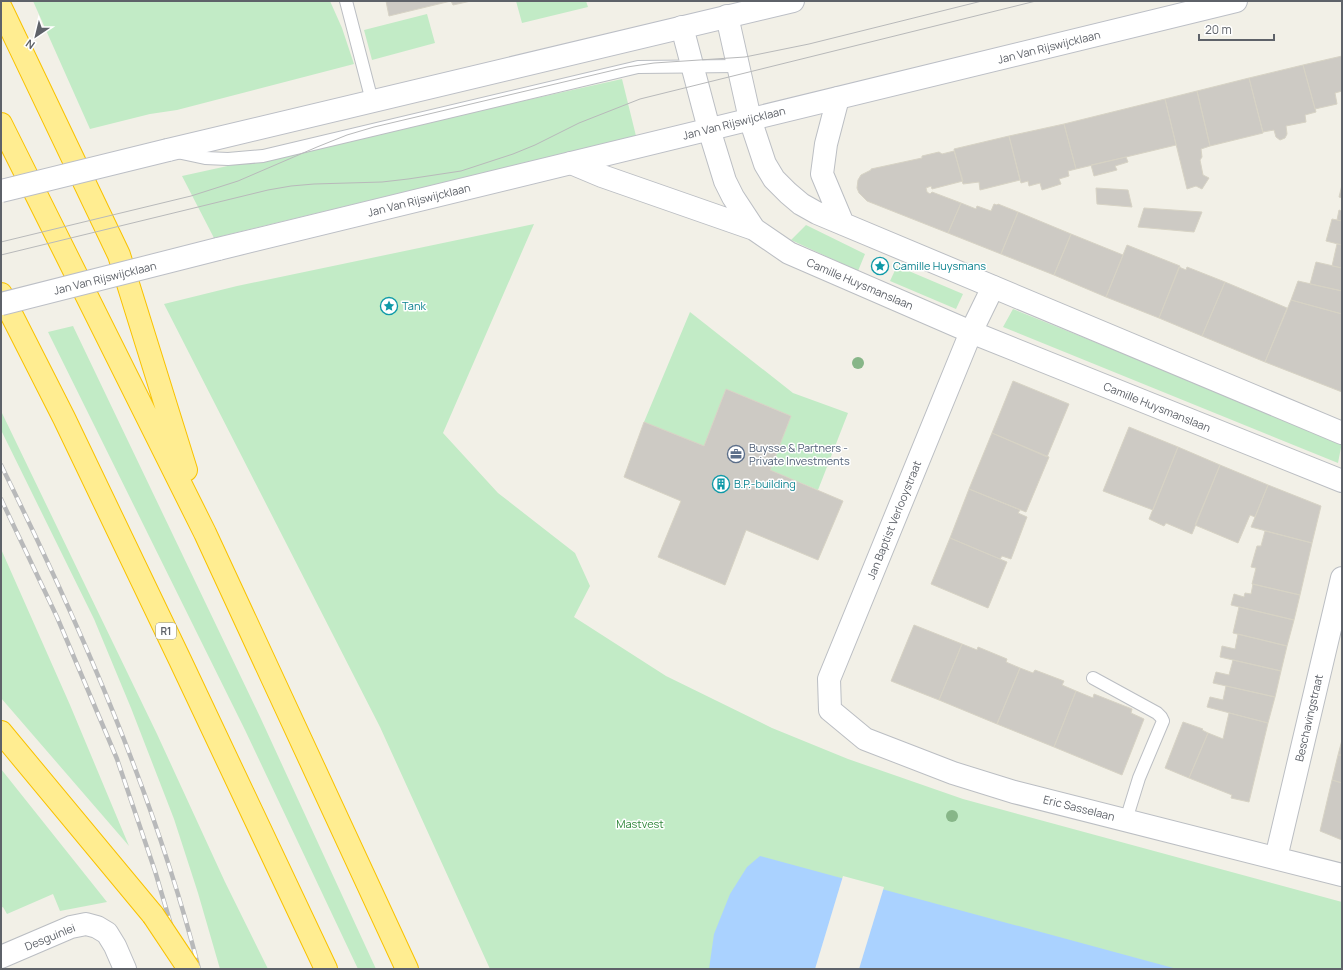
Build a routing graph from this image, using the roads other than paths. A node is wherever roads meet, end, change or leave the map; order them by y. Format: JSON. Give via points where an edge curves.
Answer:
{"nodes":[{"id":1,"x":346,"y":1,"type":"edge"},
{"id":2,"x":793,"y":1,"type":"edge"},
{"id":3,"x":1236,"y":1,"type":"edge"},
{"id":4,"x":1,"y":8,"type":"edge"},
{"id":5,"x":727,"y":16,"type":"junction"},
{"id":6,"x":682,"y":27,"type":"junction"},
{"id":7,"x":692,"y":66,"type":"junction"},
{"id":8,"x":738,"y":66,"type":"junction"},
{"id":9,"x":838,"y":98,"type":"junction"},
{"id":10,"x":372,"y":101,"type":"junction"},
{"id":11,"x":750,"y":119,"type":"junction"},
{"id":12,"x":1,"y":124,"type":"edge"},
{"id":13,"x":709,"y":129,"type":"junction"},
{"id":14,"x":168,"y":150,"type":"junction"},
{"id":15,"x":571,"y":163,"type":"junction"},
{"id":16,"x":1,"y":191,"type":"edge"},
{"id":17,"x":843,"y":224,"type":"junction"},
{"id":18,"x":754,"y":229,"type":"junction"},
{"id":19,"x":993,"y":286,"type":"junction"},
{"id":20,"x":1,"y":294,"type":"edge"},
{"id":21,"x":1,"y":304,"type":"edge"},
{"id":22,"x":971,"y":332,"type":"junction"},
{"id":23,"x":1342,"y":433,"type":"edge"},
{"id":24,"x":1342,"y":481,"type":"edge"},
{"id":25,"x":205,"y":533,"type":"junction"},
{"id":26,"x":1342,"y":578,"type":"edge"},
{"id":27,"x":1094,"y":678,"type":"dead end"},
{"id":28,"x":830,"y":710,"type":"joint"},
{"id":29,"x":1,"y":732,"type":"edge"},
{"id":30,"x":1126,"y":820,"type":"junction"},
{"id":31,"x":1276,"y":858,"type":"junction"},
{"id":32,"x":1342,"y":875,"type":"edge"},
{"id":33,"x":1,"y":957,"type":"edge"},
{"id":34,"x":125,"y":969,"type":"edge"},
{"id":35,"x":189,"y":969,"type":"edge"},
{"id":36,"x":326,"y":969,"type":"edge"},
{"id":37,"x":407,"y":969,"type":"edge"}],
"edges":[{"from":1,"to":10,"type":"lane"},
{"from":2,"to":5,"type":"street"},
{"from":3,"to":9,"type":"street","name":"Jan Van Rijswijcklaan"},
{"from":4,"to":25,"type":"highway","via":[[119,255]]},
{"from":5,"to":6,"type":"street"},
{"from":5,"to":8,"type":"street"},
{"from":6,"to":7,"type":"street","name":"Camille Huysmanslaan"},
{"from":6,"to":10,"type":"street"},
{"from":7,"to":8,"type":"lane"},
{"from":7,"to":13,"type":"street","name":"Camille Huysmanslaan"},
{"from":7,"to":14,"type":"lane","via":[[638,66],[263,156],[205,158]]},
{"from":8,"to":11,"type":"street"},
{"from":9,"to":11,"type":"street","name":"Jan Van Rijswijcklaan"},
{"from":9,"to":17,"type":"street","via":[[826,144],[822,174]]},
{"from":10,"to":14,"type":"street"},
{"from":11,"to":13,"type":"street","name":"Jan Van Rijswijcklaan"},
{"from":11,"to":17,"type":"street","via":[[761,155],[774,179],[801,204]]},
{"from":12,"to":25,"type":"highway"},
{"from":13,"to":15,"type":"street","name":"Jan Van Rijswijcklaan"},
{"from":13,"to":18,"type":"street","name":"Camille Huysmanslaan","via":[[725,181]]},
{"from":14,"to":16,"type":"street","bridge":true},
{"from":15,"to":18,"type":"street","name":"Camille Huysmanslaan"},
{"from":15,"to":21,"type":"street","name":"Jan Van Rijswijcklaan","bridge":true},
{"from":17,"to":19,"type":"street"},
{"from":18,"to":22,"type":"street","name":"Camille Huysmanslaan","via":[[789,253]]},
{"from":19,"to":22,"type":"street"},
{"from":19,"to":23,"type":"street"},
{"from":20,"to":36,"type":"highway","number":"R1","via":[[84,461]]},
{"from":22,"to":24,"type":"street","name":"Camille Huysmanslaan"},
{"from":22,"to":28,"type":"street","name":"Jan Baptist Verlooystraat","via":[[829,679]]},
{"from":25,"to":37,"type":"highway"},
{"from":26,"to":31,"type":"street","name":"Beschavingstraat"},
{"from":27,"to":30,"type":"lane","via":[[1157,713],[1163,721],[1139,778]]},
{"from":28,"to":30,"type":"street","name":"Eric Sasselaan","via":[[865,739],[952,773],[1014,792]]},
{"from":29,"to":35,"type":"highway","bridge":true,"via":[[152,915]]},
{"from":30,"to":31,"type":"street","name":"Eric Sasselaan"},
{"from":31,"to":32,"type":"street","name":"Eric Sasselaan"},
{"from":33,"to":34,"type":"street","name":"Desguinlei","via":[[86,924],[107,933]]}]}
